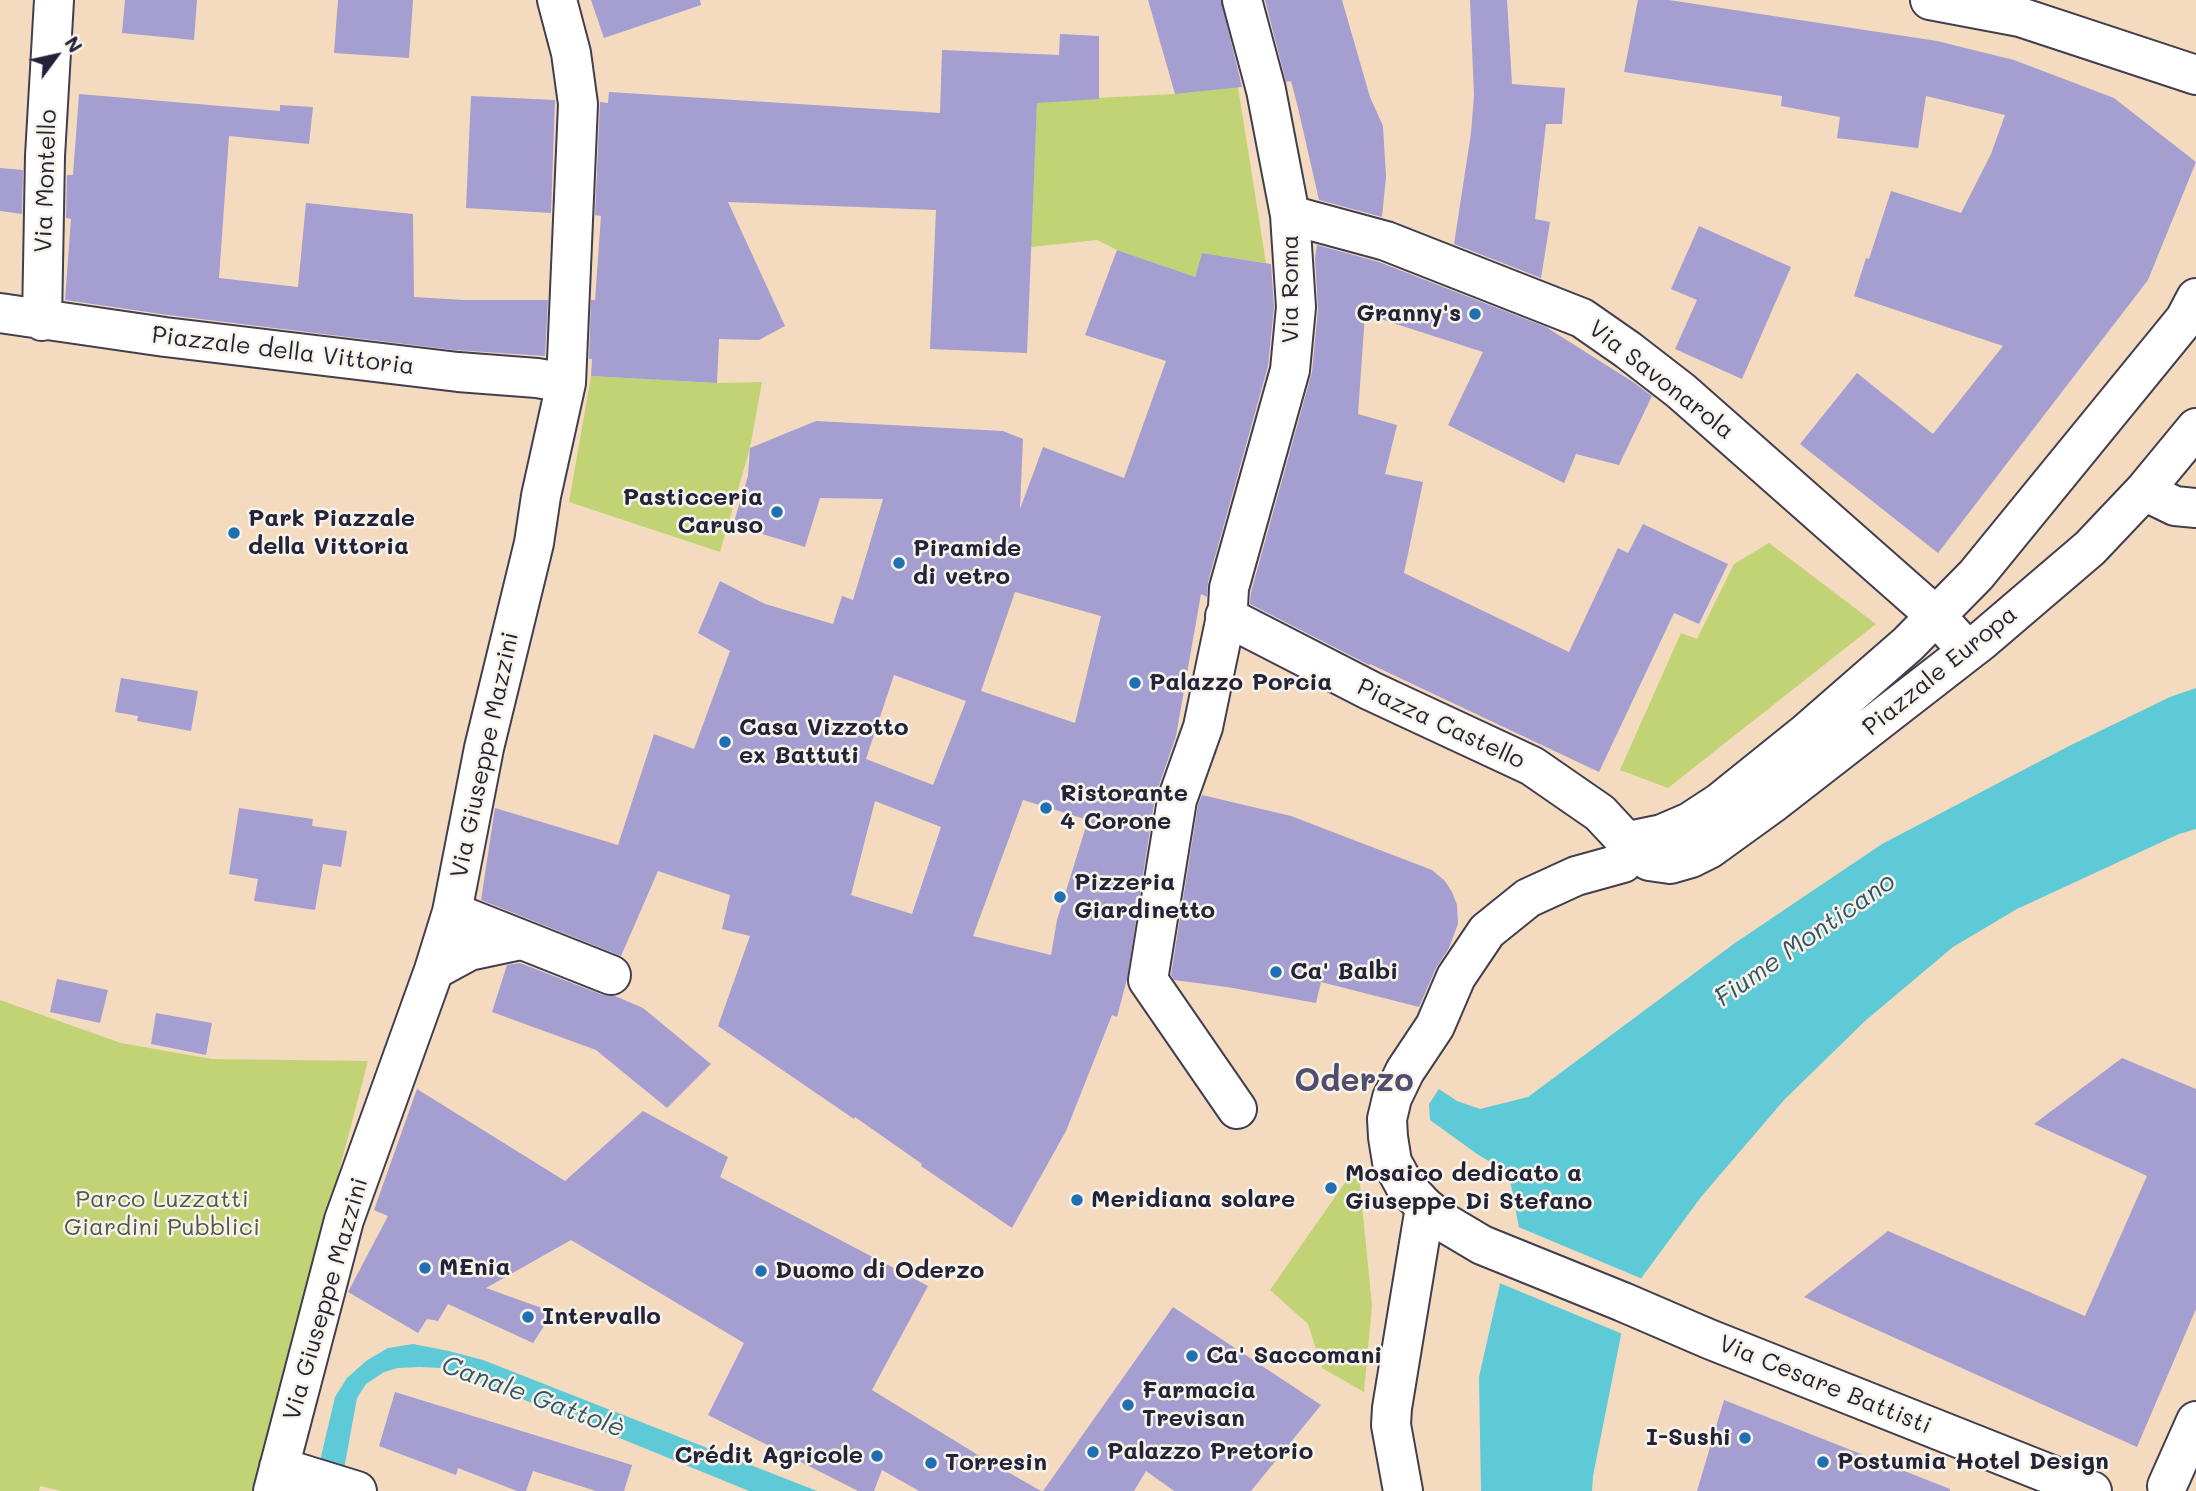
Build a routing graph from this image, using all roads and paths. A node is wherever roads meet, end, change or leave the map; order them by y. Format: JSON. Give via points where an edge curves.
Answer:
{"nodes":[{"id":1,"x":54,"y":0,"type":"edge"},
{"id":2,"x":557,"y":0,"type":"edge"},
{"id":3,"x":1242,"y":0,"type":"edge"},
{"id":4,"x":1930,"y":0,"type":"edge"},
{"id":5,"x":2196,"y":75,"type":"edge"},
{"id":6,"x":1290,"y":215,"type":"junction"},
{"id":7,"x":2196,"y":298,"type":"edge"},
{"id":8,"x":0,"y":313,"type":"edge"},
{"id":9,"x":42,"y":321,"type":"junction"},
{"id":10,"x":566,"y":383,"type":"junction"},
{"id":11,"x":2196,"y":428,"type":"edge"},
{"id":12,"x":2144,"y":491,"type":"junction"},
{"id":13,"x":2196,"y":508,"type":"edge"},
{"id":14,"x":1949,"y":603,"type":"junction"},
{"id":15,"x":1225,"y":616,"type":"junction"},
{"id":16,"x":1980,"y":641,"type":"junction"},
{"id":17,"x":1634,"y":851,"type":"junction"},
{"id":18,"x":452,"y":912,"type":"junction"},
{"id":19,"x":521,"y":940,"type":"junction"},
{"id":20,"x":435,"y":970,"type":"junction"},
{"id":21,"x":611,"y":975,"type":"dead end"},
{"id":22,"x":1237,"y":1109,"type":"dead end"},
{"id":23,"x":1425,"y":1207,"type":"junction"},
{"id":24,"x":2196,"y":1421,"type":"edge"},
{"id":25,"x":286,"y":1478,"type":"edge"},
{"id":26,"x":2040,"y":1481,"type":"edge"},
{"id":27,"x":2162,"y":1489,"type":"edge"},
{"id":28,"x":357,"y":1491,"type":"edge"},
{"id":29,"x":1403,"y":1491,"type":"edge"},
{"id":30,"x":2092,"y":1491,"type":"edge"}],
"edges":[{"from":1,"to":9,"type":"street","name":"Via Montello"},
{"from":2,"to":10,"type":"street","name":"Via Giuseppe Mazzini","via":[[578,104]]},
{"from":3,"to":6,"type":"street","name":"Via Roma","via":[[1266,90]]},
{"from":4,"to":5,"type":"street","via":[[2020,17]]},
{"from":6,"to":14,"type":"street","name":"Via Savonarola","via":[[1386,241],[1582,318]]},
{"from":6,"to":15,"type":"street","name":"Via Roma","via":[[1296,307],[1290,370]]},
{"from":7,"to":14,"type":"street","via":[[2185,319]]},
{"from":8,"to":9,"type":"street","name":"Piazzale della Vittoria"},
{"from":9,"to":10,"type":"street","name":"Piazzale della Vittoria"},
{"from":10,"to":18,"type":"street","name":"Via Giuseppe Mazzini"},
{"from":11,"to":12,"type":"street","name":"Piazzale Europa"},
{"from":12,"to":13,"type":"street","via":[[2175,506]]},
{"from":12,"to":16,"type":"street","name":"Piazzale Europa","via":[[2090,548]]},
{"from":14,"to":16,"type":"street","name":"Via Savonarola"},
{"from":14,"to":17,"type":"street","via":[[1806,733],[1719,803]]},
{"from":15,"to":17,"type":"street","name":"Piazza Castello","via":[[1532,766],[1600,813]]},
{"from":15,"to":22,"type":"street","via":[[1203,727],[1177,800],[1148,980]]},
{"from":16,"to":17,"type":"street","name":"Piazzale Europa","via":[[1709,849],[1670,864]]},
{"from":17,"to":23,"type":"street","via":[[1528,898],[1487,931],[1456,977],[1435,1026],[1405,1071],[1387,1119],[1392,1162],[1405,1186]]},
{"from":18,"to":19,"type":"street"},
{"from":18,"to":20,"type":"street","name":"Via Giuseppe Mazzini"},
{"from":19,"to":20,"type":"street","via":[[469,951]]},
{"from":19,"to":21,"type":"street"},
{"from":20,"to":25,"type":"street","name":"Via Giuseppe Mazzini","via":[[344,1220]]},
{"from":23,"to":26,"type":"street","name":"Via Cesare Battisti","via":[[1472,1239]]},
{"from":23,"to":29,"type":"street","via":[[1392,1408]]},
{"from":24,"to":27,"type":"street"},
{"from":25,"to":28,"type":"street"},
{"from":26,"to":30,"type":"street","name":"Via Cesare Battisti"}]}
